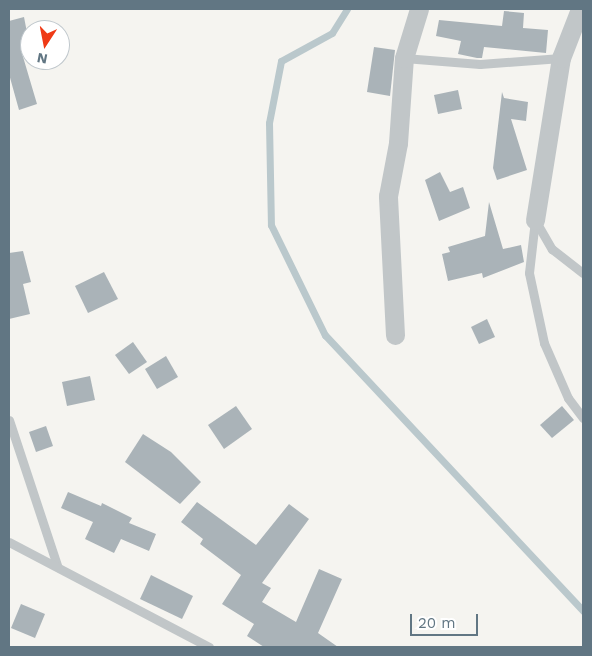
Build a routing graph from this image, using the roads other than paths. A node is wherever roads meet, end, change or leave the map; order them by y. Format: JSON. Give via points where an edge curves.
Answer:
{"nodes":[{"id":1,"x":419,"y":9,"type":"edge"},
{"id":2,"x":580,"y":9,"type":"edge"},
{"id":3,"x":404,"y":58,"type":"junction"},
{"id":4,"x":561,"y":58,"type":"junction"},
{"id":5,"x":535,"y":220,"type":"junction"},
{"id":6,"x":583,"y":273,"type":"edge"},
{"id":7,"x":395,"y":335,"type":"dead end"},
{"id":8,"x":583,"y":418,"type":"edge"},
{"id":9,"x":9,"y":420,"type":"edge"},
{"id":10,"x":9,"y":542,"type":"edge"},
{"id":11,"x":57,"y":565,"type":"junction"},
{"id":12,"x":209,"y":647,"type":"edge"}],
"edges":[{"from":1,"to":3,"type":"street"},
{"from":2,"to":4,"type":"street"},
{"from":3,"to":4,"type":"lane","via":[[480,64]]},
{"from":3,"to":7,"type":"street","via":[[398,144],[387,203]]},
{"from":4,"to":5,"type":"street"},
{"from":5,"to":6,"type":"lane","via":[[552,249]]},
{"from":5,"to":8,"type":"lane","via":[[529,273],[544,343],[568,398]]},
{"from":9,"to":11,"type":"lane"},
{"from":10,"to":11,"type":"lane"},
{"from":11,"to":12,"type":"lane"}]}
